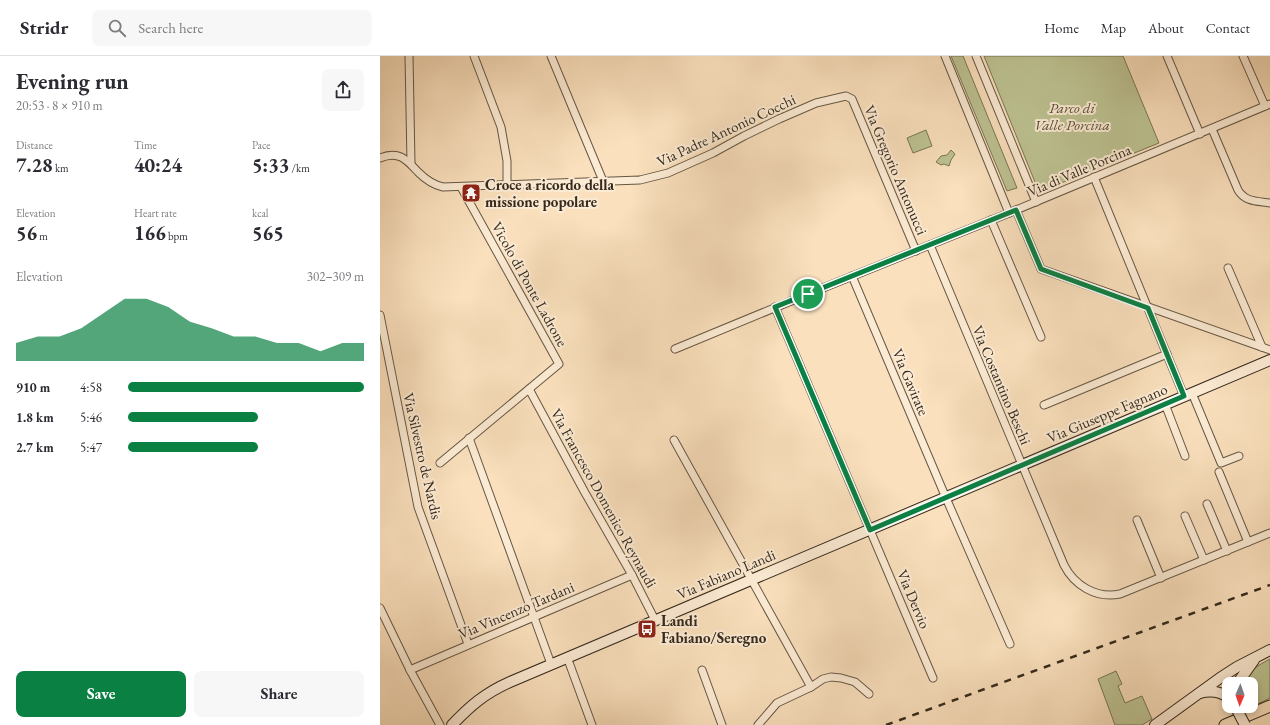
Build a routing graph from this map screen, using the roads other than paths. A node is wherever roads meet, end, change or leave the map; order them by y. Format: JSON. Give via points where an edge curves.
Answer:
{"nodes":[{"id":1,"x":409,"y":56,"type":"edge"},
{"id":2,"x":474,"y":56,"type":"edge"},
{"id":3,"x":551,"y":56,"type":"edge"},
{"id":4,"x":945,"y":56,"type":"edge"},
{"id":5,"x":976,"y":56,"type":"edge"},
{"id":6,"x":1167,"y":56,"type":"edge"},
{"id":7,"x":1243,"y":56,"type":"edge"},
{"id":8,"x":852,"y":99,"type":"joint"},
{"id":9,"x":1268,"y":105,"type":"edge"},
{"id":10,"x":1212,"y":129,"type":"junction"},
{"id":11,"x":1200,"y":134,"type":"junction"},
{"id":12,"x":380,"y":158,"type":"edge"},
{"id":13,"x":411,"y":163,"type":"junction"},
{"id":14,"x":1094,"y":177,"type":"junction"},
{"id":15,"x":603,"y":181,"type":"junction"},
{"id":16,"x":507,"y":186,"type":"junction"},
{"id":17,"x":461,"y":187,"type":"junction"},
{"id":18,"x":1036,"y":202,"type":"junction"},
{"id":19,"x":1270,"y":202,"type":"edge"},
{"id":20,"x":1016,"y":210,"type":"junction"},
{"id":21,"x":1009,"y":213,"type":"junction"},
{"id":22,"x":991,"y":220,"type":"junction"},
{"id":23,"x":930,"y":245,"type":"junction"},
{"id":24,"x":916,"y":251,"type":"junction"},
{"id":25,"x":1228,"y":268,"type":"dead end"},
{"id":26,"x":852,"y":276,"type":"junction"},
{"id":27,"x":775,"y":307,"type":"junction"},
{"id":28,"x":1148,"y":308,"type":"junction"},
{"id":29,"x":380,"y":315,"type":"edge"},
{"id":30,"x":1041,"y":337,"type":"dead end"},
{"id":31,"x":1262,"y":347,"type":"junction"},
{"id":32,"x":675,"y":349,"type":"dead end"},
{"id":33,"x":1270,"y":350,"type":"edge"},
{"id":34,"x":1167,"y":354,"type":"junction"},
{"id":35,"x":1270,"y":360,"type":"edge"},
{"id":36,"x":529,"y":389,"type":"junction"},
{"id":37,"x":1188,"y":394,"type":"junction"},
{"id":38,"x":1165,"y":404,"type":"junction"},
{"id":39,"x":1044,"y":405,"type":"dead end"},
{"id":40,"x":470,"y":438,"type":"junction"},
{"id":41,"x":674,"y":440,"type":"dead end"},
{"id":42,"x":1185,"y":456,"type":"dead end"},
{"id":43,"x":1240,"y":456,"type":"dead end"},
{"id":44,"x":440,"y":463,"type":"dead end"},
{"id":45,"x":1021,"y":465,"type":"junction"},
{"id":46,"x":1219,"y":472,"type":"dead end"},
{"id":47,"x":946,"y":498,"type":"junction"},
{"id":48,"x":1207,"y":504,"type":"dead end"},
{"id":49,"x":1185,"y":516,"type":"dead end"},
{"id":50,"x":1137,"y":520,"type":"dead end"},
{"id":51,"x":870,"y":530,"type":"junction"},
{"id":52,"x":1270,"y":533,"type":"edge"},
{"id":53,"x":1248,"y":542,"type":"junction"},
{"id":54,"x":1227,"y":551,"type":"junction"},
{"id":55,"x":1204,"y":560,"type":"junction"},
{"id":56,"x":632,"y":575,"type":"junction"},
{"id":57,"x":1162,"y":578,"type":"junction"},
{"id":58,"x":751,"y":580,"type":"junction"},
{"id":59,"x":380,"y":608,"type":"edge"},
{"id":60,"x":535,"y":616,"type":"junction"},
{"id":61,"x":655,"y":620,"type":"junction"},
{"id":62,"x":468,"y":644,"type":"junction"},
{"id":63,"x":1010,"y":644,"type":"dead end"},
{"id":64,"x":1270,"y":650,"type":"edge"},
{"id":65,"x":567,"y":657,"type":"junction"},
{"id":66,"x":1256,"y":657,"type":"junction"},
{"id":67,"x":551,"y":664,"type":"junction"},
{"id":68,"x":410,"y":670,"type":"junction"},
{"id":69,"x":702,"y":670,"type":"dead end"},
{"id":70,"x":1242,"y":677,"type":"edge"},
{"id":71,"x":933,"y":678,"type":"dead end"},
{"id":72,"x":811,"y":687,"type":"junction"},
{"id":73,"x":1200,"y":692,"type":"junction"},
{"id":74,"x":869,"y":694,"type":"dead end"},
{"id":75,"x":1222,"y":694,"type":"edge"},
{"id":76,"x":1270,"y":706,"type":"edge"},
{"id":77,"x":1238,"y":713,"type":"edge"},
{"id":78,"x":440,"y":725,"type":"edge"},
{"id":79,"x":452,"y":725,"type":"edge"},
{"id":80,"x":592,"y":725,"type":"edge"},
{"id":81,"x":722,"y":725,"type":"edge"},
{"id":82,"x":758,"y":725,"type":"edge"},
{"id":83,"x":1155,"y":725,"type":"edge"},
{"id":84,"x":1225,"y":725,"type":"edge"},
{"id":85,"x":1244,"y":725,"type":"edge"}],
"edges":[{"from":1,"to":13,"type":"street"},
{"from":2,"to":16,"type":"street","via":[[501,126],[507,161]]},
{"from":3,"to":15,"type":"street"},
{"from":4,"to":21,"type":"street"},
{"from":5,"to":18,"type":"street"},
{"from":6,"to":11,"type":"street"},
{"from":7,"to":9,"type":"street"},
{"from":8,"to":15,"type":"street","name":"Via Padre Antonio Cocchi","via":[[846,96],[810,106],[668,173],[640,180]]},
{"from":8,"to":24,"type":"street","name":"Via Gregorio Antonucci"},
{"from":9,"to":10,"type":"street","name":"Via di Valle Porcina"},
{"from":10,"to":11,"type":"street","name":"Via di Valle Porcina"},
{"from":10,"to":19,"type":"street","via":[[1241,195],[1252,201]]},
{"from":11,"to":14,"type":"street","name":"Via di Valle Porcina"},
{"from":12,"to":13,"type":"street","name":"Via Padre Antonio Cocchi","via":[[403,157]]},
{"from":13,"to":17,"type":"street","name":"Via Padre Antonio Cocchi","via":[[419,173],[436,185]]},
{"from":14,"to":18,"type":"street","name":"Via di Valle Porcina"},
{"from":14,"to":28,"type":"street"},
{"from":15,"to":16,"type":"street","name":"Via Padre Antonio Cocchi"},
{"from":16,"to":17,"type":"street","name":"Via Padre Antonio Cocchi"},
{"from":17,"to":36,"type":"street","name":"Vicolo di Ponte Ladrone","via":[[559,364]]},
{"from":18,"to":20,"type":"street","name":"Via di Valle Porcina"},
{"from":20,"to":21,"type":"street","name":"Via di Valle Porcina"},
{"from":20,"to":28,"type":"street","via":[[1041,269]]},
{"from":21,"to":22,"type":"street","name":"Via di Valle Porcina"},
{"from":22,"to":23,"type":"street","name":"Via di Valle Porcina"},
{"from":22,"to":30,"type":"street"},
{"from":23,"to":24,"type":"street","name":"Via di Valle Porcina"},
{"from":23,"to":45,"type":"street","name":"Via Costantino Beschi"},
{"from":24,"to":26,"type":"street","name":"Via di Valle Porcina"},
{"from":25,"to":31,"type":"street"},
{"from":26,"to":27,"type":"street","name":"Via di Valle Porcina"},
{"from":26,"to":47,"type":"street","name":"Via Gavirate"},
{"from":27,"to":32,"type":"street","name":"Via di Valle Porcina"},
{"from":27,"to":51,"type":"street","name":"Via Dervio"},
{"from":28,"to":31,"type":"street"},
{"from":28,"to":34,"type":"street"},
{"from":29,"to":62,"type":"street","name":"Via Silvestro de Nardis","via":[[418,507]]},
{"from":31,"to":33,"type":"street"},
{"from":34,"to":37,"type":"street"},
{"from":34,"to":39,"type":"street"},
{"from":35,"to":37,"type":"street","name":"Via Giuseppe Fagnano"},
{"from":36,"to":40,"type":"street","name":"Vicolo di Ponte Ladrone"},
{"from":36,"to":56,"type":"street","name":"Via Francesco Domenico Reynaudi"},
{"from":37,"to":38,"type":"street","name":"Via Giuseppe Fagnano"},
{"from":37,"to":43,"type":"street","via":[[1221,463]]},
{"from":38,"to":42,"type":"street"},
{"from":38,"to":45,"type":"street","name":"Via Giuseppe Fagnano"},
{"from":40,"to":44,"type":"street","name":"Vicolo di Ponte Ladrone"},
{"from":40,"to":60,"type":"street"},
{"from":41,"to":58,"type":"street"},
{"from":45,"to":47,"type":"street","name":"Via Fabiano Landi"},
{"from":45,"to":57,"type":"street","name":"Via Costantino Beschi","via":[[1064,565],[1078,583],[1094,592],[1112,595]]},
{"from":46,"to":53,"type":"street"},
{"from":47,"to":51,"type":"street","name":"Via Fabiano Landi"},
{"from":47,"to":63,"type":"street","name":"Via Gavirate"},
{"from":48,"to":54,"type":"street"},
{"from":49,"to":55,"type":"street"},
{"from":50,"to":57,"type":"street"},
{"from":51,"to":58,"type":"street","name":"Via Fabiano Landi"},
{"from":51,"to":71,"type":"street","name":"Via Dervio"},
{"from":52,"to":53,"type":"street","name":"Via Costantino Beschi"},
{"from":53,"to":54,"type":"street","name":"Via Costantino Beschi"},
{"from":54,"to":55,"type":"street","name":"Via Costantino Beschi"},
{"from":55,"to":57,"type":"street","name":"Via Costantino Beschi"},
{"from":56,"to":60,"type":"street","name":"Via Vincenzo Tardani"},
{"from":56,"to":61,"type":"street","name":"Via Francesco Domenico Reynaudi"},
{"from":58,"to":61,"type":"street","name":"Via Fabiano Landi"},
{"from":58,"to":72,"type":"street"},
{"from":59,"to":68,"type":"street"},
{"from":60,"to":62,"type":"street","name":"Via Vincenzo Tardani"},
{"from":60,"to":67,"type":"street"},
{"from":61,"to":65,"type":"street","name":"Via Fabiano Landi"},
{"from":62,"to":68,"type":"street","name":"Via Vincenzo Tardani"},
{"from":64,"to":66,"type":"street"},
{"from":65,"to":67,"type":"street","name":"Via Fabiano Landi"},
{"from":65,"to":80,"type":"street"},
{"from":66,"to":70,"type":"street"},
{"from":66,"to":73,"type":"street"},
{"from":67,"to":79,"type":"street","name":"Via Fabiano Landi","via":[[494,689],[467,709]]},
{"from":68,"to":78,"type":"street"},
{"from":69,"to":81,"type":"street"},
{"from":72,"to":74,"type":"street","via":[[823,679],[841,678],[855,682]]},
{"from":72,"to":82,"type":"street","via":[[777,703]]},
{"from":73,"to":75,"type":"street"},
{"from":73,"to":83,"type":"street"},
{"from":76,"to":84,"type":"main road"},
{"from":77,"to":85,"type":"street","bridge":true}]}
